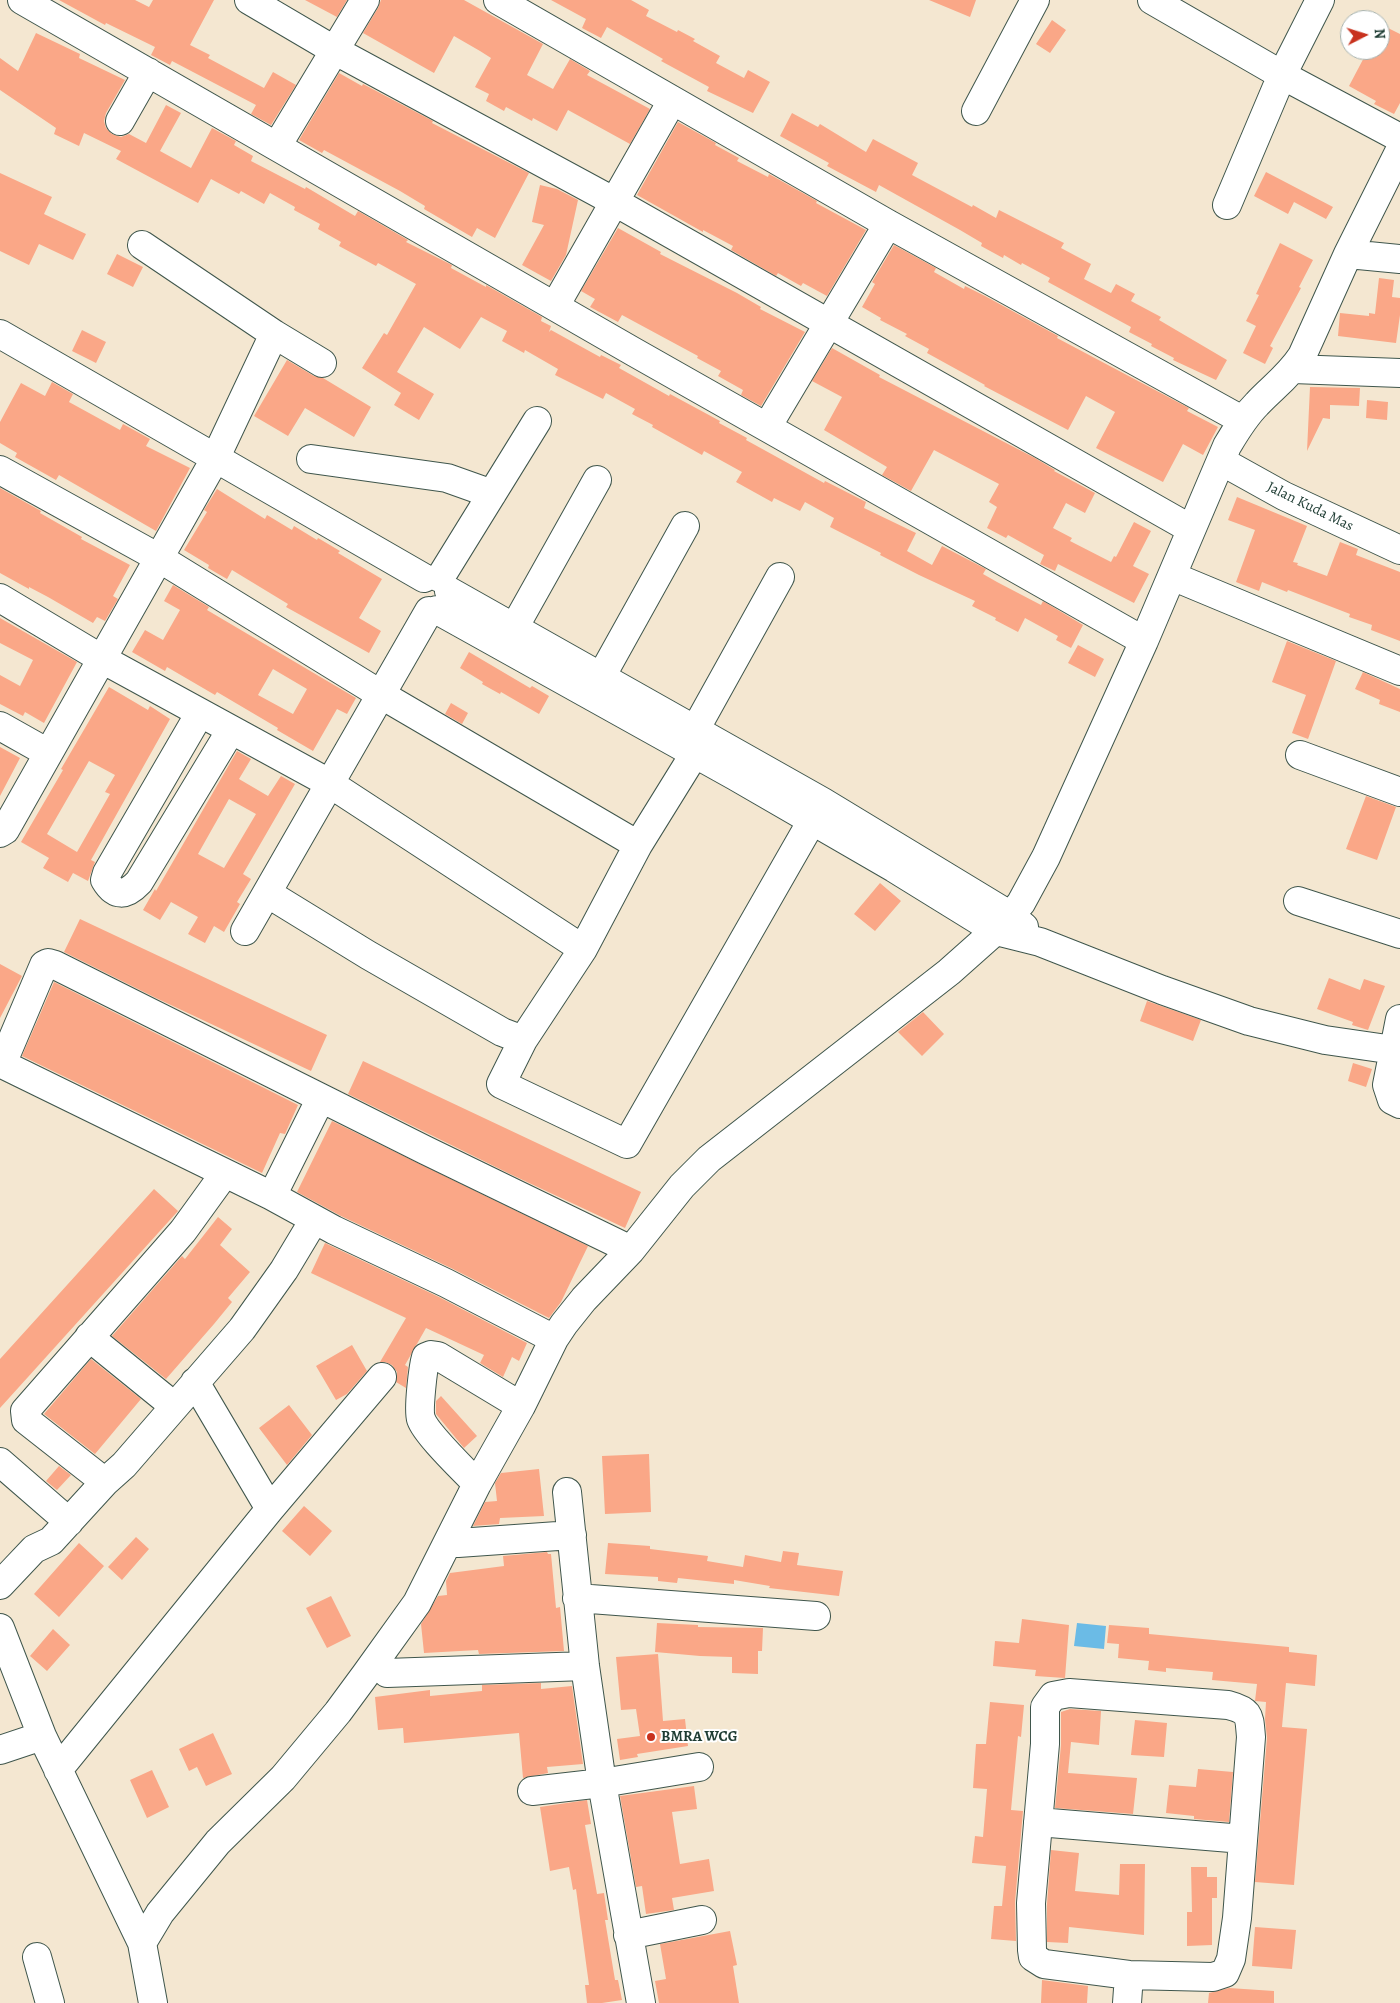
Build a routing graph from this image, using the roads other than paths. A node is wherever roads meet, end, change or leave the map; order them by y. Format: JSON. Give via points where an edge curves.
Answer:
{"nodes":[{"id":1,"x":22,"y":0,"type":"edge"},
{"id":2,"x":249,"y":0,"type":"edge"},
{"id":3,"x":365,"y":0,"type":"edge"},
{"id":4,"x":498,"y":0,"type":"edge"},
{"id":5,"x":1035,"y":0,"type":"edge"},
{"id":6,"x":1152,"y":0,"type":"edge"},
{"id":7,"x":1320,"y":0,"type":"edge"},
{"id":8,"x":334,"y":50,"type":"junction"},
{"id":9,"x":148,"y":72,"type":"junction"},
{"id":10,"x":1282,"y":75,"type":"junction"},
{"id":11,"x":672,"y":101,"type":"junction"},
{"id":12,"x":976,"y":111,"type":"dead end"},
{"id":13,"x":120,"y":121,"type":"dead end"},
{"id":14,"x":1400,"y":138,"type":"edge"},
{"id":15,"x":277,"y":146,"type":"junction"},
{"id":16,"x":1400,"y":150,"type":"edge"},
{"id":17,"x":615,"y":202,"type":"junction"},
{"id":18,"x":1227,"y":204,"type":"dead end"},
{"id":19,"x":888,"y":224,"type":"junction"},
{"id":20,"x":142,"y":245,"type":"dead end"},
{"id":21,"x":1348,"y":254,"type":"junction"},
{"id":22,"x":1400,"y":259,"type":"edge"},
{"id":23,"x":554,"y":306,"type":"junction"},
{"id":24,"x":830,"y":325,"type":"junction"},
{"id":25,"x":274,"y":334,"type":"junction"},
{"id":26,"x":2,"y":339,"type":"edge"},
{"id":27,"x":322,"y":363,"type":"dead end"},
{"id":28,"x":1293,"y":369,"type":"junction"},
{"id":29,"x":1400,"y":373,"type":"edge"},
{"id":30,"x":1242,"y":420,"type":"junction"},
{"id":31,"x":537,"y":421,"type":"dead end"},
{"id":32,"x":767,"y":427,"type":"junction"},
{"id":33,"x":215,"y":459,"type":"junction"},
{"id":34,"x":311,"y":459,"type":"dead end"},
{"id":35,"x":1220,"y":461,"type":"junction"},
{"id":36,"x":0,"y":470,"type":"edge"},
{"id":37,"x":597,"y":480,"type":"dead end"},
{"id":38,"x":492,"y":494,"type":"junction"},
{"id":39,"x":685,"y":526,"type":"dead end"},
{"id":40,"x":1191,"y":529,"type":"junction"},
{"id":41,"x":1400,"y":549,"type":"edge"},
{"id":42,"x":159,"y":558,"type":"junction"},
{"id":43,"x":1172,"y":576,"type":"junction"},
{"id":44,"x":780,"y":577,"type":"dead end"},
{"id":45,"x":436,"y":594,"type":"junction"},
{"id":46,"x":0,"y":598,"type":"edge"},
{"id":47,"x":514,"y":628,"type":"junction"},
{"id":48,"x":1144,"y":641,"type":"junction"},
{"id":49,"x":102,"y":659,"type":"junction"},
{"id":50,"x":561,"y":667,"type":"junction"},
{"id":51,"x":1400,"y":671,"type":"edge"},
{"id":52,"x":601,"y":677,"type":"junction"},
{"id":53,"x":380,"y":694,"type":"junction"},
{"id":54,"x":200,"y":713,"type":"junction"},
{"id":55,"x":0,"y":726,"type":"edge"},
{"id":56,"x":231,"y":730,"type":"junction"},
{"id":57,"x":695,"y":742,"type":"junction"},
{"id":58,"x":48,"y":753,"type":"junction"},
{"id":59,"x":1300,"y":755,"type":"dead end"},
{"id":60,"x":173,"y":758,"type":"junction"},
{"id":61,"x":202,"y":777,"type":"junction"},
{"id":62,"x":329,"y":783,"type":"junction"},
{"id":63,"x":1400,"y":792,"type":"edge"},
{"id":64,"x":817,"y":811,"type":"junction"},
{"id":65,"x":131,"y":831,"type":"junction"},
{"id":66,"x":0,"y":833,"type":"edge"},
{"id":67,"x":638,"y":845,"type":"junction"},
{"id":68,"x":160,"y":847,"type":"junction"},
{"id":69,"x":266,"y":893,"type":"junction"},
{"id":70,"x":1298,"y":901,"type":"dead end"},
{"id":71,"x":1003,"y":923,"type":"junction"},
{"id":72,"x":245,"y":931,"type":"dead end"},
{"id":73,"x":1400,"y":934,"type":"edge"},
{"id":74,"x":582,"y":949,"type":"junction"},
{"id":75,"x":1400,"y":1018,"type":"edge"},
{"id":76,"x":523,"y":1040,"type":"junction"},
{"id":77,"x":1394,"y":1050,"type":"junction"},
{"id":78,"x":1,"y":1064,"type":"edge"},
{"id":79,"x":320,"y":1098,"type":"junction"},
{"id":80,"x":1400,"y":1104,"type":"edge"},
{"id":81,"x":225,"y":1173,"type":"junction"},
{"id":82,"x":272,"y":1196,"type":"junction"},
{"id":83,"x":314,"y":1220,"type":"junction"},
{"id":84,"x":631,"y":1250,"type":"junction"},
{"id":85,"x":89,"y":1337,"type":"junction"},
{"id":86,"x":554,"y":1339,"type":"junction"},
{"id":87,"x":382,"y":1377,"type":"dead end"},
{"id":88,"x":195,"y":1382,"type":"junction"},
{"id":89,"x":174,"y":1406,"type":"junction"},
{"id":90,"x":521,"y":1406,"type":"junction"},
{"id":91,"x":0,"y":1462,"type":"edge"},
{"id":92,"x":105,"y":1482,"type":"junction"},
{"id":93,"x":476,"y":1484,"type":"junction"},
{"id":94,"x":567,"y":1492,"type":"dead end"},
{"id":95,"x":270,"y":1509,"type":"junction"},
{"id":96,"x":60,"y":1531,"type":"junction"},
{"id":97,"x":572,"y":1535,"type":"junction"},
{"id":98,"x":458,"y":1543,"type":"dead end"},
{"id":99,"x":0,"y":1586,"type":"edge"},
{"id":100,"x":577,"y":1598,"type":"junction"},
{"id":101,"x":0,"y":1611,"type":"edge"},
{"id":102,"x":816,"y":1616,"type":"dead end"},
{"id":103,"x":0,"y":1628,"type":"edge"},
{"id":104,"x":585,"y":1666,"type":"junction"},
{"id":105,"x":387,"y":1674,"type":"dead end"},
{"id":106,"x":42,"y":1736,"type":"junction"},
{"id":107,"x":0,"y":1750,"type":"edge"},
{"id":108,"x":700,"y":1766,"type":"dead end"},
{"id":109,"x":58,"y":1770,"type":"junction"},
{"id":110,"x":602,"y":1783,"type":"junction"},
{"id":111,"x":532,"y":1791,"type":"dead end"},
{"id":112,"x":1038,"y":1822,"type":"junction"},
{"id":113,"x":1243,"y":1839,"type":"junction"},
{"id":114,"x":702,"y":1920,"type":"dead end"},
{"id":115,"x":628,"y":1935,"type":"junction"},
{"id":116,"x":142,"y":1944,"type":"junction"},
{"id":117,"x":37,"y":1957,"type":"dead end"},
{"id":118,"x":1129,"y":1975,"type":"junction"},
{"id":119,"x":50,"y":2003,"type":"edge"},
{"id":120,"x":153,"y":2003,"type":"edge"},
{"id":121,"x":641,"y":2003,"type":"edge"},
{"id":122,"x":1127,"y":2003,"type":"edge"}],
"edges":[{"from":1,"to":9,"type":"street"},
{"from":2,"to":8,"type":"street"},
{"from":3,"to":8,"type":"street"},
{"from":4,"to":11,"type":"street"},
{"from":5,"to":12,"type":"street"},
{"from":6,"to":10,"type":"street"},
{"from":7,"to":10,"type":"street"},
{"from":8,"to":15,"type":"street"},
{"from":8,"to":17,"type":"street"},
{"from":9,"to":13,"type":"street"},
{"from":9,"to":15,"type":"street"},
{"from":10,"to":14,"type":"street"},
{"from":10,"to":18,"type":"street"},
{"from":11,"to":17,"type":"street"},
{"from":11,"to":19,"type":"street"},
{"from":15,"to":23,"type":"street"},
{"from":16,"to":21,"type":"street"},
{"from":17,"to":23,"type":"street"},
{"from":17,"to":24,"type":"street"},
{"from":19,"to":24,"type":"street"},
{"from":19,"to":30,"type":"street"},
{"from":20,"to":25,"type":"street"},
{"from":21,"to":22,"type":"street"},
{"from":21,"to":28,"type":"street","via":[[1302,356]]},
{"from":23,"to":32,"type":"street"},
{"from":24,"to":32,"type":"street"},
{"from":24,"to":40,"type":"street"},
{"from":25,"to":27,"type":"street"},
{"from":25,"to":33,"type":"street"},
{"from":26,"to":33,"type":"street"},
{"from":28,"to":29,"type":"street"},
{"from":28,"to":30,"type":"street"},
{"from":30,"to":35,"type":"street"},
{"from":31,"to":38,"type":"street"},
{"from":32,"to":48,"type":"street"},
{"from":33,"to":42,"type":"street"},
{"from":33,"to":45,"type":"street"},
{"from":34,"to":38,"type":"street","via":[[447,478]]},
{"from":35,"to":40,"type":"street"},
{"from":35,"to":41,"type":"street","name":"Jalan Kuda Mas","via":[[1284,496]]},
{"from":36,"to":42,"type":"street"},
{"from":37,"to":47,"type":"street"},
{"from":38,"to":45,"type":"street"},
{"from":39,"to":52,"type":"street"},
{"from":40,"to":43,"type":"street"},
{"from":42,"to":49,"type":"street"},
{"from":42,"to":53,"type":"street"},
{"from":43,"to":48,"type":"street"},
{"from":43,"to":51,"type":"street"},
{"from":44,"to":57,"type":"street"},
{"from":45,"to":47,"type":"street"},
{"from":45,"to":50,"type":"street"},
{"from":45,"to":53,"type":"street"},
{"from":46,"to":49,"type":"street"},
{"from":47,"to":50,"type":"street"},
{"from":48,"to":71,"type":"street","via":[[1046,858],[1030,888]]},
{"from":49,"to":54,"type":"street"},
{"from":49,"to":58,"type":"street"},
{"from":50,"to":52,"type":"street"},
{"from":50,"to":57,"type":"street"},
{"from":52,"to":57,"type":"street"},
{"from":53,"to":62,"type":"street"},
{"from":53,"to":67,"type":"street"},
{"from":54,"to":56,"type":"street"},
{"from":54,"to":60,"type":"street"},
{"from":55,"to":58,"type":"street"},
{"from":56,"to":61,"type":"street"},
{"from":56,"to":62,"type":"street"},
{"from":57,"to":64,"type":"street"},
{"from":57,"to":67,"type":"street"},
{"from":58,"to":66,"type":"street","via":[[5,830]]},
{"from":59,"to":63,"type":"street"},
{"from":60,"to":61,"type":"street"},
{"from":60,"to":65,"type":"street"},
{"from":61,"to":68,"type":"street"},
{"from":62,"to":69,"type":"street"},
{"from":62,"to":74,"type":"street"},
{"from":64,"to":71,"type":"street"},
{"from":64,"to":76,"type":"street","via":[[627,1144],[501,1084]]},
{"from":65,"to":68,"type":"street"},
{"from":65,"to":68,"type":"street","via":[[107,873],[105,880],[110,888],[122,894],[130,892]]},
{"from":67,"to":74,"type":"street"},
{"from":69,"to":72,"type":"street"},
{"from":69,"to":76,"type":"street","via":[[460,1008]]},
{"from":70,"to":73,"type":"street"},
{"from":71,"to":77,"type":"street","via":[[1040,942],[1249,1021],[1325,1040]]},
{"from":71,"to":84,"type":"street","via":[[948,972],[709,1159],[682,1186]]},
{"from":74,"to":76,"type":"street"},
{"from":75,"to":77,"type":"street"},
{"from":77,"to":80,"type":"street","via":[[1388,1086],[1392,1100]]},
{"from":78,"to":79,"type":"street","via":[[44,965],[48,963]]},
{"from":78,"to":81,"type":"street"},
{"from":79,"to":82,"type":"street"},
{"from":79,"to":84,"type":"street"},
{"from":81,"to":82,"type":"street"},
{"from":81,"to":85,"type":"street","via":[[183,1230]]},
{"from":82,"to":83,"type":"street"},
{"from":83,"to":86,"type":"street"},
{"from":83,"to":88,"type":"street","via":[[284,1270],[242,1328]]},
{"from":84,"to":86,"type":"street","via":[[584,1299]]},
{"from":85,"to":89,"type":"street"},
{"from":85,"to":92,"type":"street","via":[[25,1411],[26,1420]]},
{"from":86,"to":90,"type":"street"},
{"from":87,"to":95,"type":"street"},
{"from":88,"to":89,"type":"street"},
{"from":88,"to":95,"type":"street"},
{"from":89,"to":92,"type":"street","via":[[124,1465]]},
{"from":90,"to":93,"type":"street"},
{"from":90,"to":93,"type":"street","via":[[438,1356],[426,1358],[420,1410],[422,1420],[428,1431]]},
{"from":91,"to":96,"type":"street"},
{"from":92,"to":96,"type":"street"},
{"from":93,"to":116,"type":"street","via":[[417,1603],[338,1712],[283,1778],[212,1850],[160,1913]]},
{"from":94,"to":97,"type":"street"},
{"from":95,"to":109,"type":"street"},
{"from":96,"to":99,"type":"street","via":[[34,1549]]},
{"from":96,"to":101,"type":"street","via":[[45,1559]]},
{"from":97,"to":98,"type":"street"},
{"from":97,"to":100,"type":"street"},
{"from":100,"to":102,"type":"street"},
{"from":100,"to":104,"type":"street"},
{"from":103,"to":106,"type":"street"},
{"from":104,"to":105,"type":"street"},
{"from":104,"to":110,"type":"street"},
{"from":106,"to":107,"type":"street"},
{"from":106,"to":109,"type":"street"},
{"from":108,"to":110,"type":"street"},
{"from":109,"to":116,"type":"street"},
{"from":110,"to":111,"type":"street"},
{"from":110,"to":115,"type":"street"},
{"from":112,"to":113,"type":"street"},
{"from":112,"to":113,"type":"street","via":[[1046,1707],[1053,1696],[1069,1693],[1228,1705],[1242,1708],[1250,1718]]},
{"from":112,"to":118,"type":"street","via":[[1031,1903],[1033,1957],[1044,1964]]},
{"from":113,"to":118,"type":"street","via":[[1237,1918],[1231,1958],[1225,1973],[1213,1977]]},
{"from":114,"to":115,"type":"street"},
{"from":115,"to":121,"type":"street"},
{"from":116,"to":120,"type":"street"},
{"from":117,"to":119,"type":"street"},
{"from":118,"to":122,"type":"street"}]}
